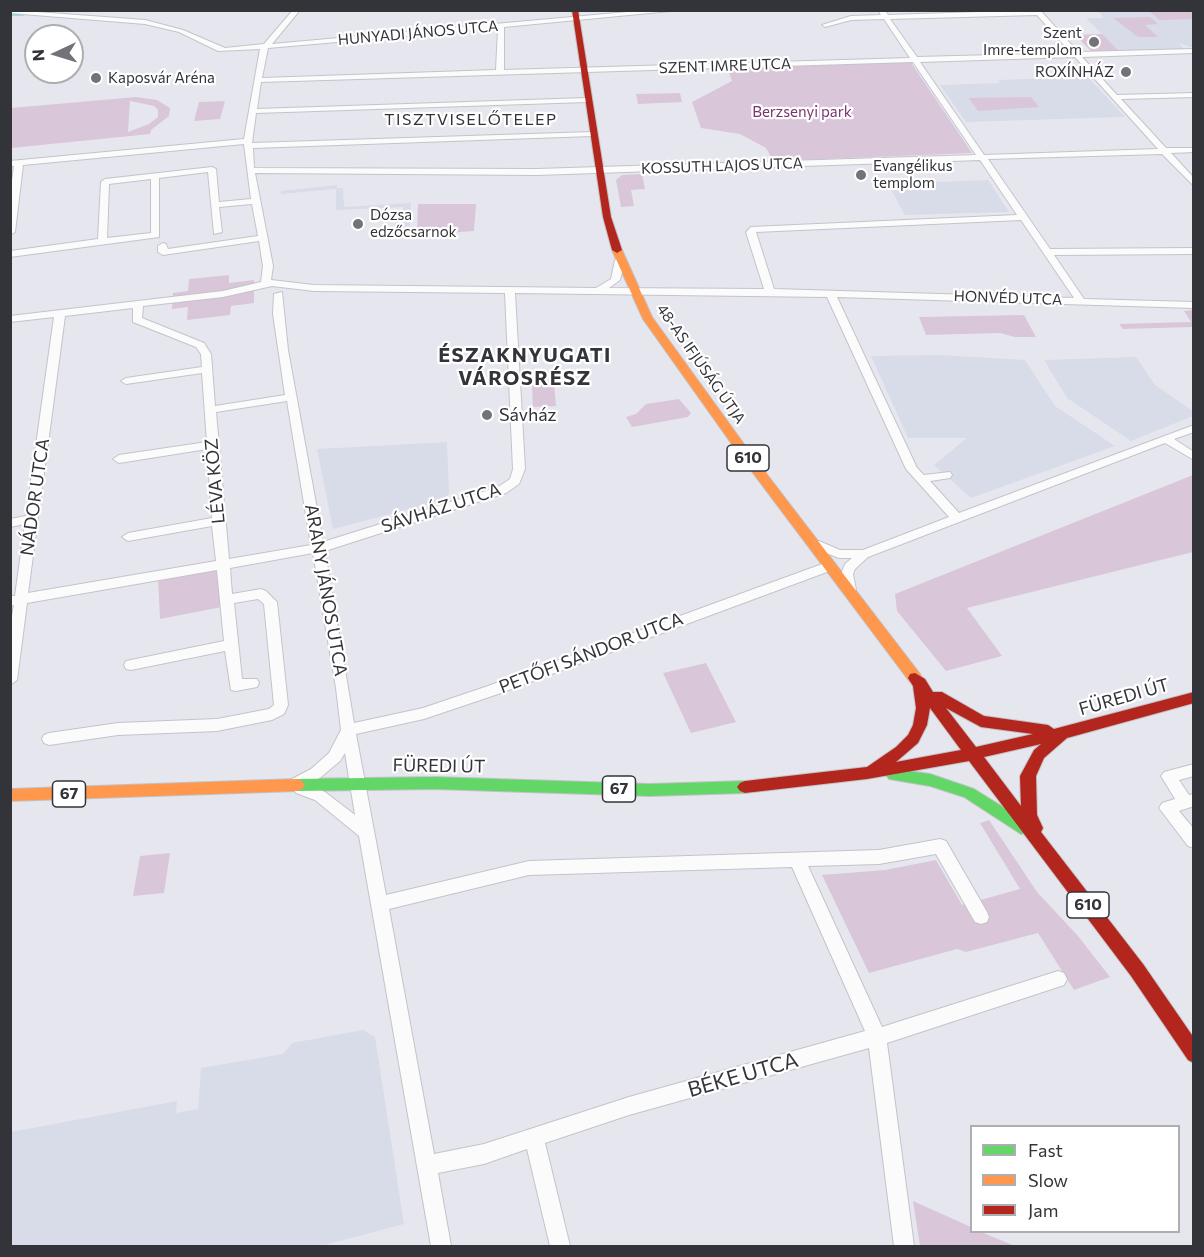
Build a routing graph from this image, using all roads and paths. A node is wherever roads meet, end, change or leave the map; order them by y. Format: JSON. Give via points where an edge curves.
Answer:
{"nodes":[{"id":1,"x":297,"y":10,"type":"edge"},
{"id":2,"x":678,"y":10,"type":"edge"},
{"id":3,"x":843,"y":10,"type":"edge"},
{"id":4,"x":10,"y":11,"type":"edge"},
{"id":5,"x":52,"y":12,"type":"edge"},
{"id":6,"x":1037,"y":12,"type":"edge"},
{"id":7,"x":883,"y":14,"type":"edge"},
{"id":8,"x":575,"y":15,"type":"edge"},
{"id":9,"x":851,"y":18,"type":"junction"},
{"id":10,"x":825,"y":25,"type":"dead end"},
{"id":11,"x":501,"y":26,"type":"junction"},
{"id":12,"x":265,"y":47,"type":"junction"},
{"id":13,"x":1194,"y":51,"type":"edge"},
{"id":14,"x":1076,"y":55,"type":"junction"},
{"id":15,"x":914,"y":59,"type":"junction"},
{"id":16,"x":582,"y":71,"type":"junction"},
{"id":17,"x":500,"y":72,"type":"junction"},
{"id":18,"x":257,"y":80,"type":"junction"},
{"id":19,"x":1194,"y":95,"type":"edge"},
{"id":20,"x":1114,"y":97,"type":"junction"},
{"id":21,"x":587,"y":100,"type":"junction"},
{"id":22,"x":252,"y":111,"type":"junction"},
{"id":23,"x":592,"y":134,"type":"junction"},
{"id":24,"x":248,"y":144,"type":"junction"},
{"id":25,"x":1194,"y":150,"type":"edge"},
{"id":26,"x":1163,"y":151,"type":"junction"},
{"id":27,"x":982,"y":156,"type":"junction"},
{"id":28,"x":15,"y":163,"type":"edge"},
{"id":29,"x":250,"y":170,"type":"junction"},
{"id":30,"x":598,"y":171,"type":"junction"},
{"id":31,"x":155,"y":176,"type":"junction"},
{"id":32,"x":1194,"y":184,"type":"edge"},
{"id":33,"x":256,"y":201,"type":"junction"},
{"id":34,"x":216,"y":205,"type":"junction"},
{"id":35,"x":1023,"y":217,"type":"junction"},
{"id":36,"x":10,"y":232,"type":"edge"},
{"id":37,"x":217,"y":232,"type":"dead end"},
{"id":38,"x":263,"y":238,"type":"junction"},
{"id":39,"x":102,"y":241,"type":"junction"},
{"id":40,"x":163,"y":246,"type":"dead end"},
{"id":41,"x":1194,"y":251,"type":"edge"},
{"id":42,"x":1048,"y":252,"type":"junction"},
{"id":43,"x":10,"y":254,"type":"edge"},
{"id":44,"x":620,"y":260,"type":"junction"},
{"id":45,"x":268,"y":266,"type":"junction"},
{"id":46,"x":281,"y":289,"type":"junction"},
{"id":47,"x":264,"y":290,"type":"junction"},
{"id":48,"x":510,"y":290,"type":"junction"},
{"id":49,"x":597,"y":290,"type":"junction"},
{"id":50,"x":632,"y":290,"type":"junction"},
{"id":51,"x":679,"y":291,"type":"junction"},
{"id":52,"x":770,"y":292,"type":"junction"},
{"id":53,"x":830,"y":293,"type":"junction"},
{"id":54,"x":1080,"y":300,"type":"junction"},
{"id":55,"x":138,"y":304,"type":"junction"},
{"id":56,"x":1191,"y":305,"type":"edge"},
{"id":57,"x":60,"y":313,"type":"junction"},
{"id":58,"x":278,"y":314,"type":"junction"},
{"id":59,"x":647,"y":317,"type":"junction"},
{"id":60,"x":10,"y":319,"type":"edge"},
{"id":61,"x":207,"y":369,"type":"junction"},
{"id":62,"x":126,"y":381,"type":"dead end"},
{"id":63,"x":291,"y":397,"type":"junction"},
{"id":64,"x":210,"y":410,"type":"junction"},
{"id":65,"x":1194,"y":428,"type":"edge"},
{"id":66,"x":1166,"y":439,"type":"junction"},
{"id":67,"x":212,"y":445,"type":"junction"},
{"id":68,"x":1194,"y":457,"type":"edge"},
{"id":69,"x":119,"y":459,"type":"dead end"},
{"id":70,"x":946,"y":476,"type":"dead end"},
{"id":71,"x":920,"y":479,"type":"junction"},
{"id":72,"x":32,"y":519,"type":"junction"},
{"id":73,"x":958,"y":519,"type":"junction"},
{"id":74,"x":218,"y":521,"type":"junction"},
{"id":75,"x":10,"y":523,"type":"edge"},
{"id":76,"x":128,"y":537,"type":"dead end"},
{"id":77,"x":811,"y":541,"type":"junction"},
{"id":78,"x":319,"y":548,"type":"junction"},
{"id":79,"x":864,"y":554,"type":"junction"},
{"id":80,"x":222,"y":566,"type":"junction"},
{"id":81,"x":830,"y":566,"type":"junction"},
{"id":82,"x":849,"y":590,"type":"junction"},
{"id":83,"x":227,"y":599,"type":"junction"},
{"id":84,"x":16,"y":600,"type":"edge"},
{"id":85,"x":231,"y":645,"type":"junction"},
{"id":86,"x":131,"y":665,"type":"dead end"},
{"id":87,"x":10,"y":680,"type":"edge"},
{"id":88,"x":252,"y":683,"type":"dead end"},
{"id":89,"x":920,"y":683,"type":"junction"},
{"id":90,"x":1194,"y":697,"type":"edge"},
{"id":91,"x":348,"y":730,"type":"junction"},
{"id":92,"x":1064,"y":733,"type":"junction"},
{"id":93,"x":49,"y":739,"type":"dead end"},
{"id":94,"x":974,"y":754,"type":"junction"},
{"id":95,"x":1194,"y":770,"type":"edge"},
{"id":96,"x":867,"y":773,"type":"junction"},
{"id":97,"x":357,"y":783,"type":"junction"},
{"id":98,"x":292,"y":785,"type":"junction"},
{"id":99,"x":10,"y":795,"type":"edge"},
{"id":100,"x":1189,"y":801,"type":"edge"},
{"id":101,"x":366,"y":832,"type":"junction"},
{"id":102,"x":1040,"y":840,"type":"junction"},
{"id":103,"x":1194,"y":841,"type":"edge"},
{"id":104,"x":797,"y":860,"type":"junction"},
{"id":105,"x":379,"y":904,"type":"junction"},
{"id":106,"x":981,"y":917,"type":"dead end"},
{"id":107,"x":1058,"y":979,"type":"dead end"},
{"id":108,"x":877,"y":1037,"type":"junction"},
{"id":109,"x":1194,"y":1054,"type":"edge"},
{"id":110,"x":534,"y":1137,"type":"junction"},
{"id":111,"x":427,"y":1165,"type":"junction"},
{"id":112,"x":441,"y":1246,"type":"edge"},
{"id":113,"x":560,"y":1246,"type":"edge"},
{"id":114,"x":904,"y":1246,"type":"edge"}],
"edges":[{"from":1,"to":12,"type":"street"},
{"from":2,"to":8,"type":"street","name":"HUNYADI JÁNOS UTCA"},
{"from":3,"to":9,"type":"street"},
{"from":4,"to":5,"type":"street","name":"HUNYADI JÁNOS UTCA"},
{"from":5,"to":12,"type":"street","name":"HUNYADI JÁNOS UTCA","via":[[155,24],[221,50]]},
{"from":6,"to":7,"type":"street"},
{"from":6,"to":14,"type":"street"},
{"from":7,"to":9,"type":"street"},
{"from":7,"to":15,"type":"street"},
{"from":8,"to":11,"type":"street","name":"HUNYADI JÁNOS UTCA"},
{"from":8,"to":16,"type":"main road","name":"48-AS IFJÚSÁG ÚTJA","number":"610"},
{"from":9,"to":10,"type":"street"},
{"from":11,"to":12,"type":"street","name":"HUNYADI JÁNOS UTCA"},
{"from":11,"to":17,"type":"street"},
{"from":12,"to":18,"type":"street"},
{"from":13,"to":14,"type":"street","name":"SZENT IMRE UTCA"},
{"from":14,"to":15,"type":"street","name":"SZENT IMRE UTCA"},
{"from":14,"to":20,"type":"street"},
{"from":15,"to":16,"type":"street","name":"SZENT IMRE UTCA"},
{"from":15,"to":27,"type":"street"},
{"from":16,"to":17,"type":"street","name":"SZENT IMRE UTCA"},
{"from":16,"to":21,"type":"main road","name":"48-AS IFJÚSÁG ÚTJA","number":"610"},
{"from":17,"to":18,"type":"street","name":"SZENT IMRE UTCA"},
{"from":18,"to":22,"type":"street"},
{"from":19,"to":20,"type":"street"},
{"from":20,"to":26,"type":"street"},
{"from":21,"to":22,"type":"street"},
{"from":21,"to":23,"type":"main road","name":"48-AS IFJÚSÁG ÚTJA","number":"610"},
{"from":22,"to":24,"type":"street"},
{"from":23,"to":24,"type":"street"},
{"from":23,"to":30,"type":"main road","name":"48-AS IFJÚSÁG ÚTJA","number":"610"},
{"from":24,"to":28,"type":"street"},
{"from":24,"to":29,"type":"street"},
{"from":25,"to":26,"type":"street","name":"KOSSUTH LAJOS UTCA"},
{"from":26,"to":27,"type":"street","name":"KOSSUTH LAJOS UTCA"},
{"from":26,"to":32,"type":"street"},
{"from":27,"to":30,"type":"street","name":"KOSSUTH LAJOS UTCA"},
{"from":27,"to":35,"type":"street"},
{"from":28,"to":36,"type":"street"},
{"from":29,"to":30,"type":"street","name":"KOSSUTH LAJOS UTCA"},
{"from":29,"to":33,"type":"street"},
{"from":30,"to":44,"type":"main road","name":"48-AS IFJÚSÁG ÚTJA","number":"610"},
{"from":31,"to":34,"type":"street","via":[[212,169]]},
{"from":31,"to":39,"type":"street","via":[[105,182]]},
{"from":31,"to":39,"type":"street","via":[[156,234]]},
{"from":33,"to":34,"type":"street"},
{"from":33,"to":38,"type":"street"},
{"from":34,"to":37,"type":"street"},
{"from":35,"to":42,"type":"street"},
{"from":35,"to":52,"type":"street","via":[[754,229]]},
{"from":38,"to":40,"type":"street","via":[[163,252]]},
{"from":38,"to":45,"type":"street"},
{"from":39,"to":43,"type":"street"},
{"from":41,"to":42,"type":"street"},
{"from":42,"to":54,"type":"street"},
{"from":44,"to":49,"type":"street","via":[[615,280]]},
{"from":44,"to":50,"type":"main road","name":"48-AS IFJÚSÁG ÚTJA","number":"610"},
{"from":45,"to":46,"type":"street"},
{"from":45,"to":47,"type":"street"},
{"from":46,"to":47,"type":"street","name":"HONVÉD UTCA"},
{"from":46,"to":48,"type":"street","name":"HONVÉD UTCA"},
{"from":46,"to":58,"type":"street","name":"ARANY JÁNOS UTCA"},
{"from":47,"to":55,"type":"street","name":"HONVÉD UTCA"},
{"from":47,"to":58,"type":"street","name":"ARANY JÁNOS UTCA"},
{"from":48,"to":49,"type":"street","name":"HONVÉD UTCA"},
{"from":48,"to":78,"type":"street","name":"SÁVHÁZ UTCA","via":[[519,469],[515,481],[502,490]]},
{"from":49,"to":50,"type":"street","name":"HONVÉD UTCA"},
{"from":50,"to":51,"type":"street","name":"HONVÉD UTCA"},
{"from":50,"to":59,"type":"main road","name":"48-AS IFJÚSÁG ÚTJA","number":"610"},
{"from":51,"to":52,"type":"street","name":"HONVÉD UTCA"},
{"from":51,"to":59,"type":"street","name":"HONVÉD UTCA","via":[[653,299],[647,306]]},
{"from":52,"to":53,"type":"street","name":"HONVÉD UTCA"},
{"from":53,"to":54,"type":"street","name":"HONVÉD UTCA"},
{"from":53,"to":71,"type":"street","via":[[872,387]]},
{"from":54,"to":56,"type":"street","name":"HONVÉD UTCA"},
{"from":55,"to":57,"type":"street","name":"HONVÉD UTCA"},
{"from":55,"to":61,"type":"street","name":"LÉVA KÖZ","via":[[137,320],[200,345],[206,354]]},
{"from":57,"to":60,"type":"street","name":"HONVÉD UTCA"},
{"from":57,"to":72,"type":"street","name":"NÁDOR UTCA"},
{"from":58,"to":63,"type":"street","name":"ARANY JÁNOS UTCA"},
{"from":59,"to":77,"type":"main road","name":"48-AS IFJÚSÁG ÚTJA","number":"610"},
{"from":61,"to":62,"type":"street"},
{"from":61,"to":64,"type":"street","name":"LÉVA KÖZ"},
{"from":63,"to":64,"type":"street"},
{"from":63,"to":78,"type":"street","name":"ARANY JÁNOS UTCA"},
{"from":64,"to":67,"type":"street","name":"LÉVA KÖZ"},
{"from":65,"to":66,"type":"street"},
{"from":66,"to":68,"type":"street"},
{"from":66,"to":73,"type":"street"},
{"from":67,"to":69,"type":"street"},
{"from":67,"to":74,"type":"street","name":"LÉVA KÖZ"},
{"from":70,"to":71,"type":"street"},
{"from":71,"to":73,"type":"street"},
{"from":72,"to":75,"type":"street"},
{"from":72,"to":84,"type":"street","name":"NÁDOR UTCA"},
{"from":73,"to":79,"type":"street"},
{"from":74,"to":76,"type":"street"},
{"from":74,"to":80,"type":"street","name":"LÉVA KÖZ"},
{"from":77,"to":79,"type":"street","via":[[839,554]]},
{"from":77,"to":81,"type":"main road","name":"48-AS IFJÚSÁG ÚTJA","number":"610"},
{"from":78,"to":80,"type":"street","name":"SÁVHÁZ UTCA"},
{"from":78,"to":91,"type":"street","name":"ARANY JÁNOS UTCA"},
{"from":79,"to":82,"type":"street","via":[[847,574]]},
{"from":80,"to":83,"type":"street","name":"LÉVA KÖZ"},
{"from":80,"to":84,"type":"street","name":"SÁVHÁZ UTCA"},
{"from":81,"to":82,"type":"main road","name":"48-AS IFJÚSÁG ÚTJA","number":"610"},
{"from":81,"to":91,"type":"street","name":"PETŐFI SÁNDOR UTCA","via":[[493,690],[424,713]]},
{"from":82,"to":89,"type":"main road","name":"48-AS IFJÚSÁG ÚTJA","number":"610"},
{"from":83,"to":85,"type":"street","name":"LÉVA KÖZ"},
{"from":83,"to":93,"type":"street","via":[[261,594],[270,602],[279,710],[217,725],[118,729]]},
{"from":84,"to":87,"type":"street","name":"NÁDOR UTCA"},
{"from":85,"to":86,"type":"street"},
{"from":85,"to":88,"type":"street","name":"LÉVA KÖZ","via":[[236,686]]},
{"from":89,"to":92,"type":"main road","via":[[959,711],[981,721]]},
{"from":89,"to":94,"type":"main road","number":"610"},
{"from":89,"to":96,"type":"main road","via":[[921,725],[913,739],[901,752]]},
{"from":90,"to":92,"type":"main road","name":"FÜREDI ÚT","number":"67"},
{"from":91,"to":97,"type":"street","name":"ARANY JÁNOS UTCA"},
{"from":91,"to":98,"type":"street","via":[[335,757],[316,773]]},
{"from":92,"to":94,"type":"main road","number":"67"},
{"from":92,"to":102,"type":"main road","via":[[1039,754],[1028,776],[1029,815]]},
{"from":94,"to":96,"type":"main road","number":"67"},
{"from":94,"to":102,"type":"main road","number":"610"},
{"from":95,"to":100,"type":"street","via":[[1169,776]]},
{"from":96,"to":97,"type":"main road","name":"FÜREDI ÚT","number":"67","via":[[706,789]]},
{"from":96,"to":102,"type":"main road","via":[[930,780],[969,793]]},
{"from":97,"to":98,"type":"main road","name":"FÜREDI ÚT","number":"67"},
{"from":97,"to":101,"type":"street"},
{"from":98,"to":99,"type":"main road","name":"FÜREDI ÚT","number":"67"},
{"from":98,"to":101,"type":"street","via":[[321,796]]},
{"from":100,"to":103,"type":"street","via":[[1167,808]]},
{"from":101,"to":105,"type":"street"},
{"from":102,"to":109,"type":"main road","number":"610"},
{"from":104,"to":105,"type":"street","via":[[529,868]]},
{"from":104,"to":106,"type":"street","via":[[879,856],[940,846]]},
{"from":104,"to":108,"type":"street"},
{"from":105,"to":111,"type":"street"},
{"from":107,"to":108,"type":"street","name":"BÉKE UTCA"},
{"from":108,"to":110,"type":"street","name":"BÉKE UTCA","via":[[629,1106]]},
{"from":108,"to":114,"type":"street"},
{"from":110,"to":111,"type":"street","name":"BÉKE UTCA","via":[[484,1154]]},
{"from":110,"to":113,"type":"street"},
{"from":111,"to":112,"type":"street"}]}
